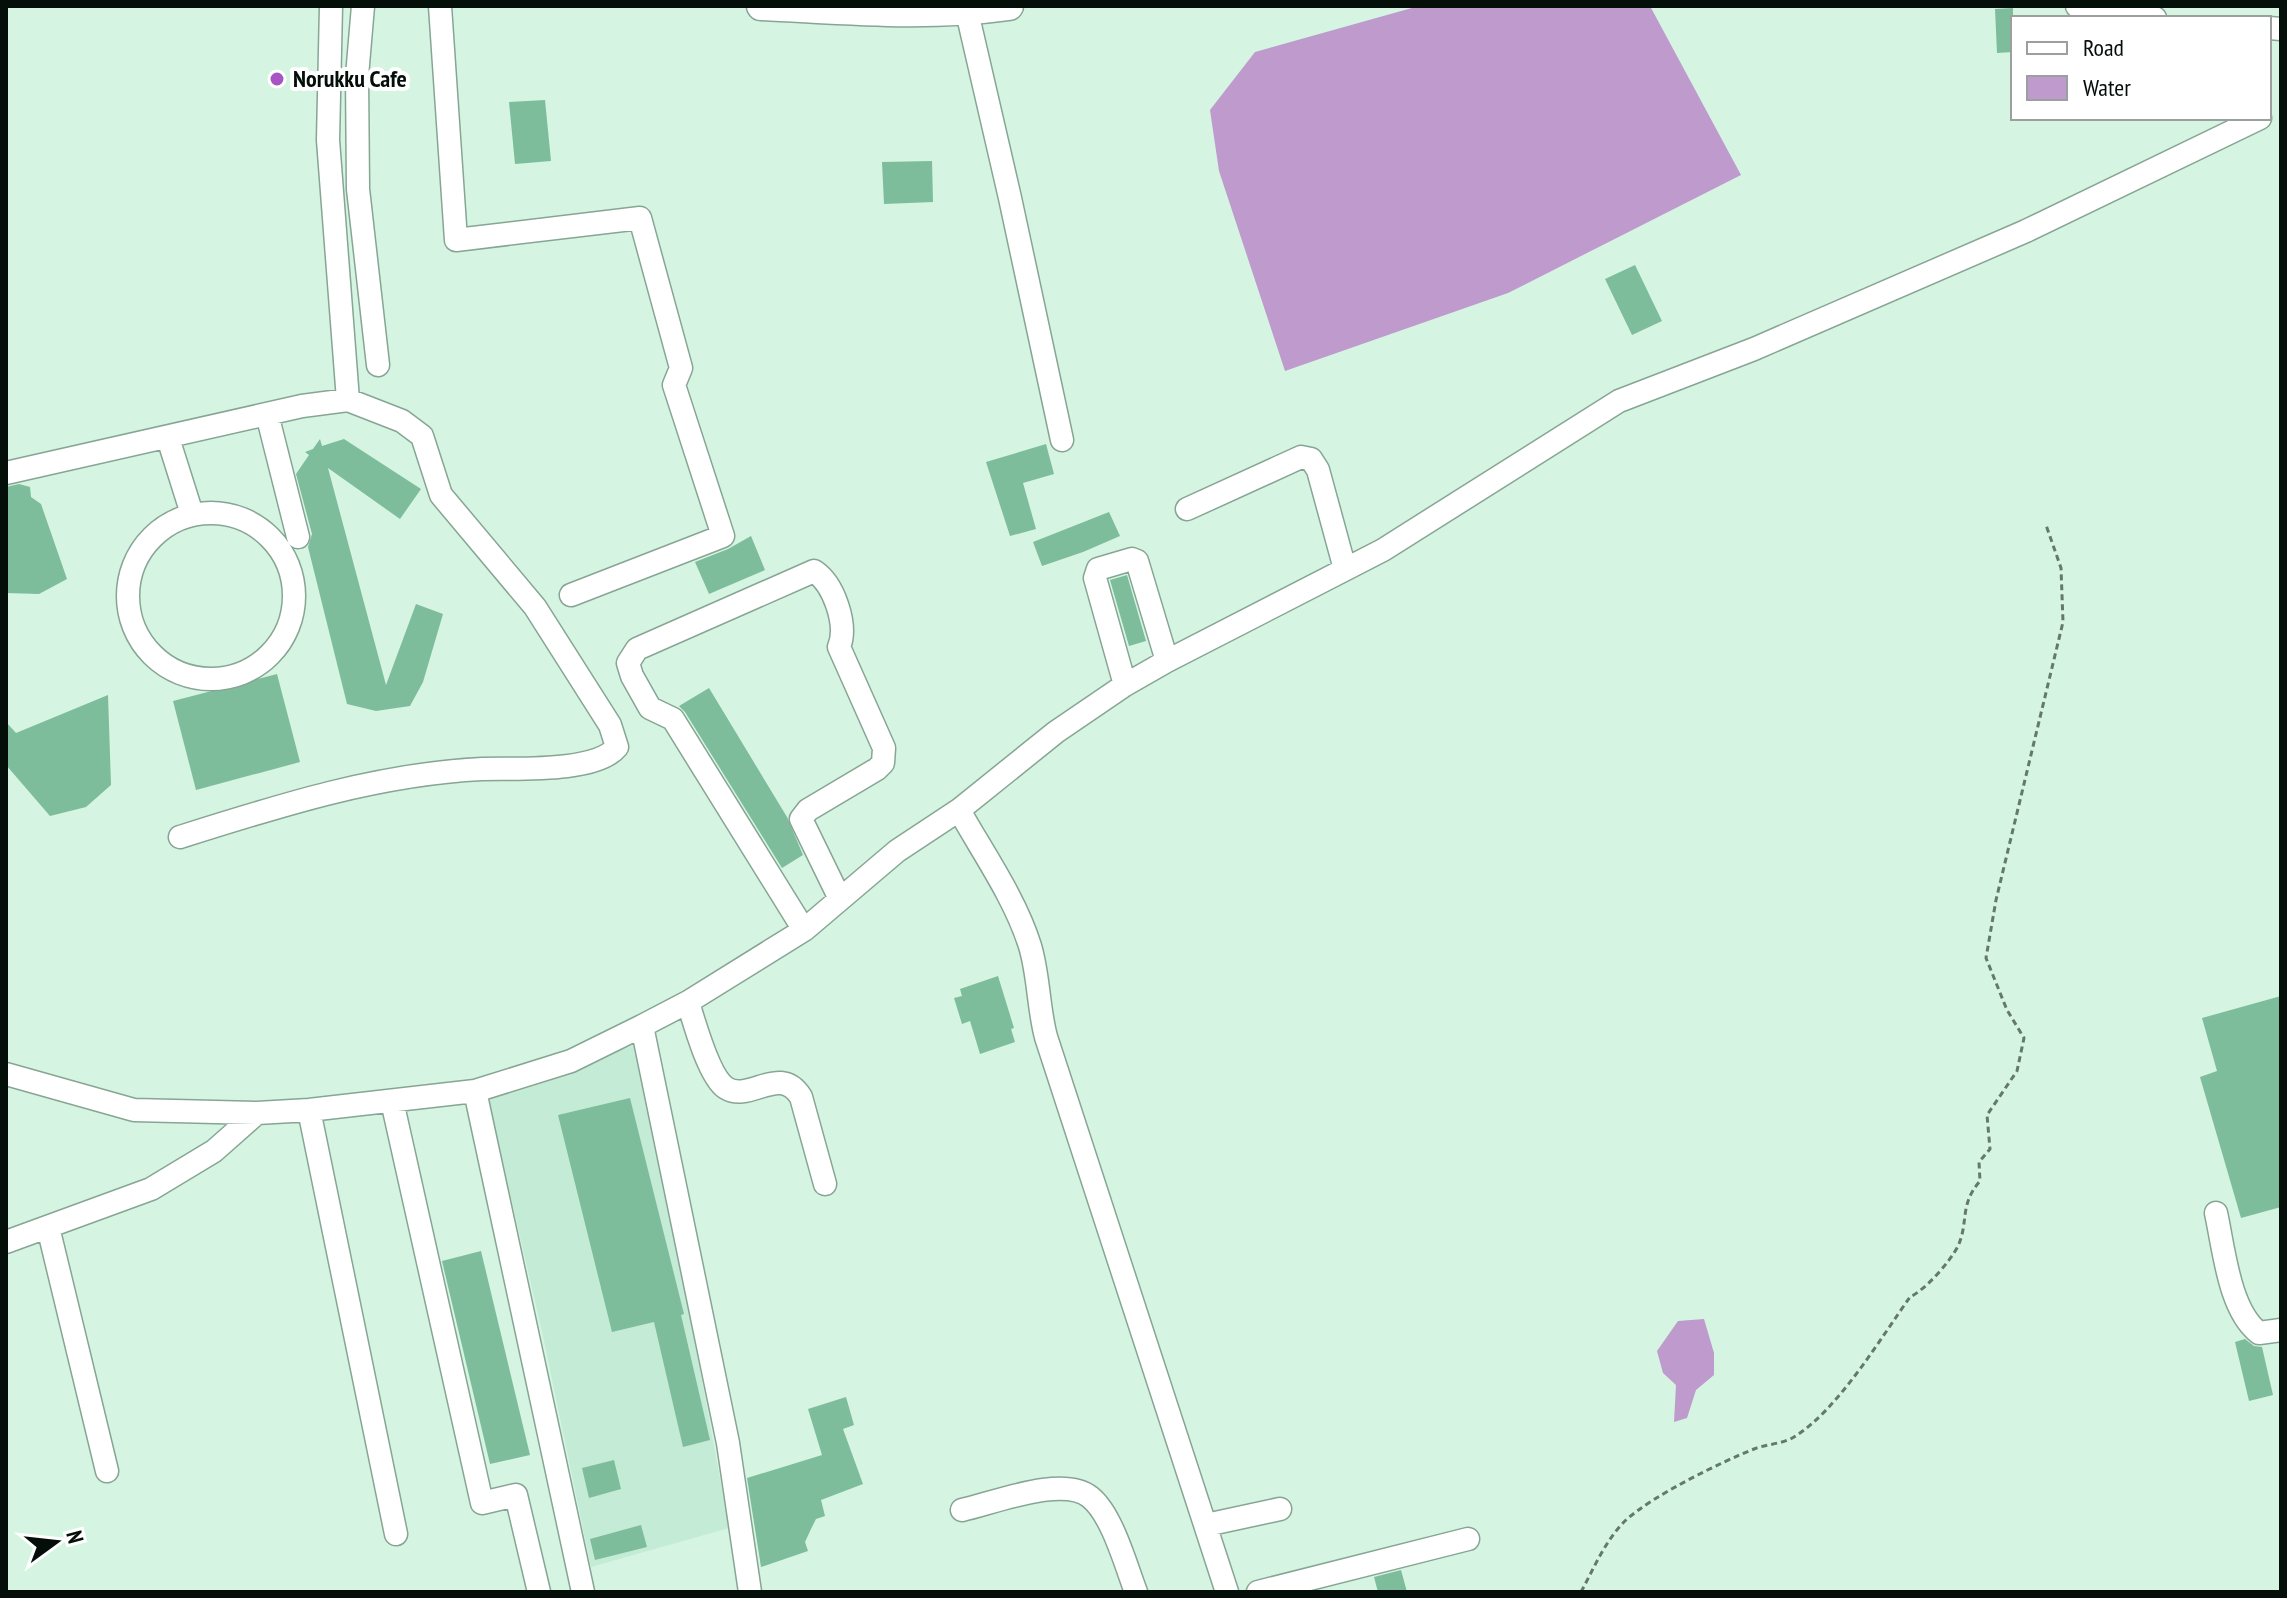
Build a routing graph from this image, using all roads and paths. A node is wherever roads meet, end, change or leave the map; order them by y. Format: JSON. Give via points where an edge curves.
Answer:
{"nodes":[{"id":1,"x":331,"y":6,"type":"edge"},
{"id":2,"x":363,"y":6,"type":"edge"},
{"id":3,"x":440,"y":6,"type":"edge"},
{"id":4,"x":761,"y":6,"type":"edge"},
{"id":5,"x":1009,"y":6,"type":"edge"},
{"id":6,"x":2077,"y":6,"type":"edge"},
{"id":7,"x":949,"y":13,"type":"junction"},
{"id":8,"x":2142,"y":16,"type":"edge"},
{"id":9,"x":2256,"y":120,"type":"edge"},
{"id":10,"x":378,"y":365,"type":"dead end"},
{"id":11,"x":348,"y":400,"type":"junction"},
{"id":12,"x":267,"y":414,"type":"junction"},
{"id":13,"x":168,"y":438,"type":"junction"},
{"id":14,"x":1062,"y":440,"type":"dead end"},
{"id":15,"x":6,"y":473,"type":"edge"},
{"id":16,"x":1187,"y":509,"type":"dead end"},
{"id":17,"x":192,"y":514,"type":"junction"},
{"id":18,"x":2046,"y":525,"type":"dead end"},
{"id":19,"x":298,"y":537,"type":"dead end"},
{"id":20,"x":1345,"y":569,"type":"junction"},
{"id":21,"x":571,"y":595,"type":"dead end"},
{"id":22,"x":1167,"y":661,"type":"junction"},
{"id":23,"x":1125,"y":685,"type":"junction"},
{"id":24,"x":959,"y":810,"type":"junction"},
{"id":25,"x":180,"y":837,"type":"dead end"},
{"id":26,"x":840,"y":899,"type":"junction"},
{"id":27,"x":804,"y":930,"type":"junction"},
{"id":28,"x":688,"y":1002,"type":"junction"},
{"id":29,"x":642,"y":1026,"type":"junction"},
{"id":30,"x":6,"y":1074,"type":"edge"},
{"id":31,"x":475,"y":1091,"type":"junction"},
{"id":32,"x":392,"y":1101,"type":"junction"},
{"id":33,"x":309,"y":1110,"type":"junction"},
{"id":34,"x":257,"y":1113,"type":"junction"},
{"id":35,"x":825,"y":1184,"type":"dead end"},
{"id":36,"x":2216,"y":1213,"type":"dead end"},
{"id":37,"x":48,"y":1227,"type":"junction"},
{"id":38,"x":6,"y":1242,"type":"edge"},
{"id":39,"x":2281,"y":1330,"type":"edge"},
{"id":40,"x":107,"y":1471,"type":"dead end"},
{"id":41,"x":1280,"y":1509,"type":"dead end"},
{"id":42,"x":962,"y":1510,"type":"dead end"},
{"id":43,"x":1206,"y":1525,"type":"junction"},
{"id":44,"x":396,"y":1534,"type":"dead end"},
{"id":45,"x":1468,"y":1539,"type":"dead end"},
{"id":46,"x":539,"y":1592,"type":"edge"},
{"id":47,"x":583,"y":1592,"type":"edge"},
{"id":48,"x":750,"y":1592,"type":"edge"},
{"id":49,"x":1136,"y":1592,"type":"edge"},
{"id":50,"x":1227,"y":1592,"type":"edge"},
{"id":51,"x":1258,"y":1592,"type":"edge"},
{"id":52,"x":1581,"y":1592,"type":"edge"}],
"edges":[{"from":1,"to":11,"type":"street","via":[[328,140]]},
{"from":2,"to":10,"type":"street","via":[[357,76],[358,189]]},
{"from":3,"to":21,"type":"street","via":[[456,240],[640,218],[681,368],[674,385],[723,536]]},
{"from":4,"to":7,"type":"main road"},
{"from":5,"to":7,"type":"main road"},
{"from":6,"to":8,"type":"street"},
{"from":7,"to":14,"type":"street","via":[[1010,198]]},
{"from":9,"to":20,"type":"street","via":[[2013,237],[1619,401]]},
{"from":11,"to":12,"type":"street"},
{"from":11,"to":25,"type":"street","via":[[402,421],[422,436],[441,495],[535,607],[610,725],[617,747],[605,757],[567,766],[479,769],[306,797]]},
{"from":12,"to":13,"type":"street"},
{"from":12,"to":19,"type":"street"},
{"from":13,"to":15,"type":"street"},
{"from":13,"to":17,"type":"street"},
{"from":16,"to":20,"type":"street","via":[[1301,457],[1311,459]]},
{"from":17,"to":17,"type":"street","via":[[227,514],[260,527],[283,553],[294,587],[291,622],[274,652],[246,673],[212,681],[177,674],[149,654],[131,623],[127,588],[138,555],[161,528]]},
{"from":18,"to":52,"type":"path","via":[[2061,568],[2063,622],[1986,958],[2024,1038],[2017,1071],[1987,1115],[1990,1149],[1979,1162],[1980,1181],[1968,1194],[1958,1246],[1922,1291],[1910,1297],[1815,1420],[1792,1438],[1754,1448],[1655,1499],[1625,1521]]},
{"from":20,"to":22,"type":"street"},
{"from":22,"to":23,"type":"street"},
{"from":22,"to":23,"type":"street","via":[[1137,561],[1098,569],[1095,578]]},
{"from":23,"to":24,"type":"street"},
{"from":24,"to":26,"type":"street","via":[[897,851]]},
{"from":24,"to":43,"type":"street","via":[[1029,942],[1046,1037]]},
{"from":26,"to":27,"type":"street"},
{"from":26,"to":27,"type":"street","via":[[801,819],[877,769],[885,756],[839,647],[844,630],[840,617],[823,577],[814,571],[637,649],[628,663],[650,708],[673,719]]},
{"from":27,"to":28,"type":"street"},
{"from":28,"to":29,"type":"street"},
{"from":28,"to":35,"type":"street","via":[[715,1074],[728,1090],[780,1083],[795,1088]]},
{"from":29,"to":31,"type":"street","via":[[571,1061]]},
{"from":29,"to":48,"type":"street","via":[[728,1443]]},
{"from":30,"to":34,"type":"street","via":[[134,1110]]},
{"from":31,"to":32,"type":"street"},
{"from":31,"to":47,"type":"street"},
{"from":32,"to":33,"type":"street"},
{"from":32,"to":46,"type":"street","via":[[482,1503],[516,1495]]},
{"from":33,"to":34,"type":"street"},
{"from":33,"to":44,"type":"street"},
{"from":34,"to":37,"type":"street","via":[[214,1151],[151,1189]]},
{"from":36,"to":39,"type":"street","via":[[2237,1303],[2249,1325],[2259,1333]]},
{"from":37,"to":38,"type":"street"},
{"from":37,"to":40,"type":"street"},
{"from":41,"to":43,"type":"street"},
{"from":42,"to":49,"type":"street","via":[[1051,1488],[1075,1488],[1091,1497],[1107,1519]]},
{"from":43,"to":50,"type":"street"},
{"from":45,"to":51,"type":"street"}]}
